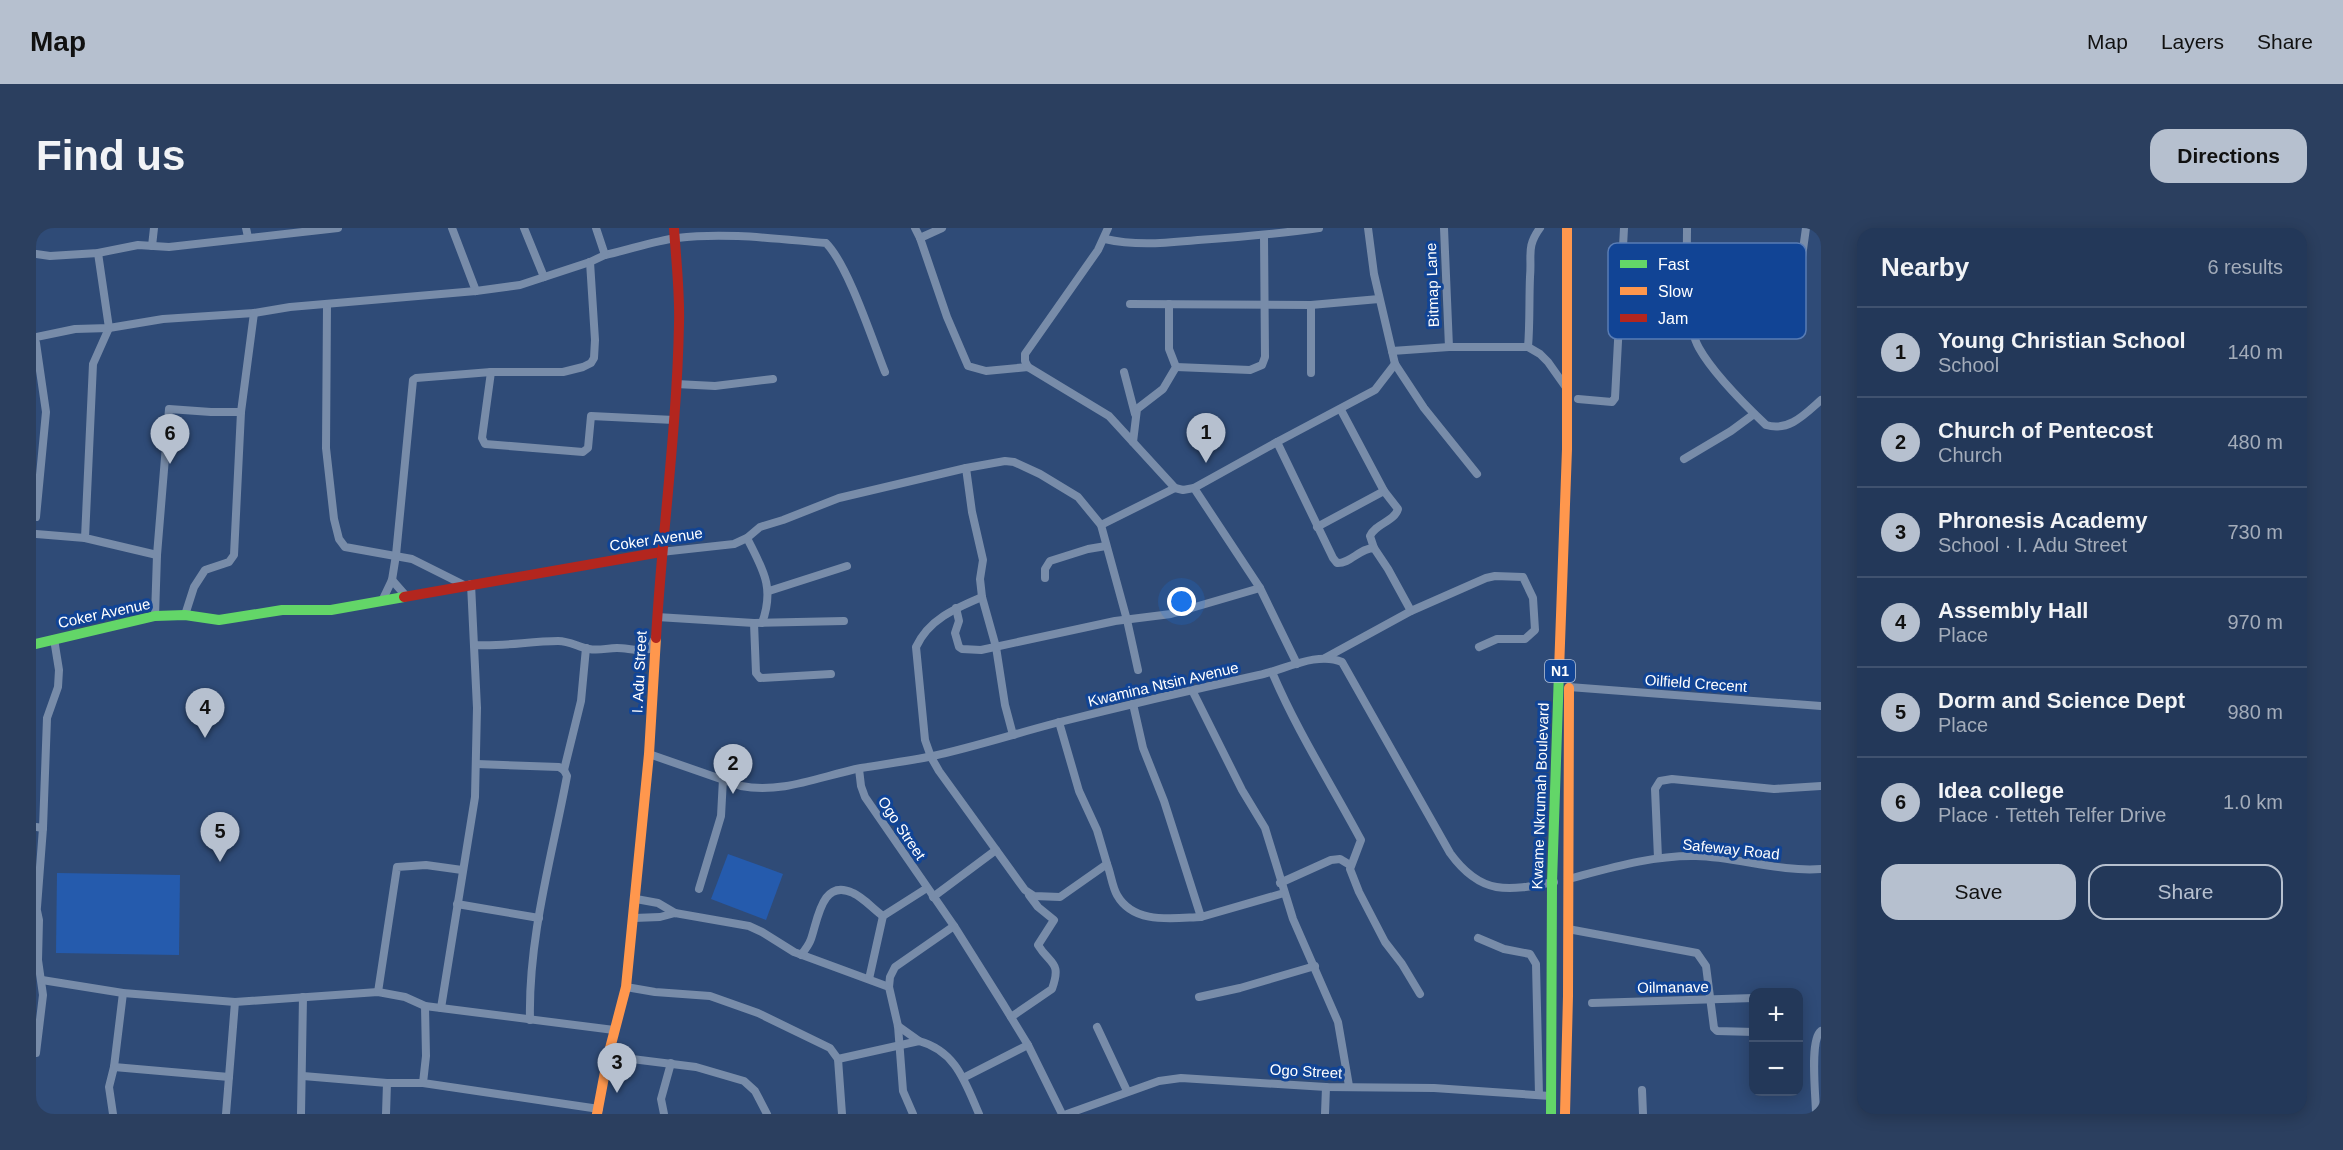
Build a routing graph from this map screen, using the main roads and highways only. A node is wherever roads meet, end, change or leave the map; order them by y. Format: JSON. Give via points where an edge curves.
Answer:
{"nodes":[{"id":1,"x":1567,"y":228,"type":"edge"},
{"id":2,"x":1576,"y":228,"type":"edge"},
{"id":3,"x":675,"y":233,"type":"edge"},
{"id":4,"x":661,"y":552,"type":"junction"},
{"id":5,"x":36,"y":644,"type":"edge"},
{"id":6,"x":598,"y":1111,"type":"edge"},
{"id":7,"x":1551,"y":1114,"type":"edge"},
{"id":8,"x":1565,"y":1114,"type":"edge"}],
"edges":[{"from":1,"to":7,"type":"main road","name":"Kwame Nkrumah Boulevard","number":"N1","via":[[1565,551],[1544,1096]]},
{"from":2,"to":8,"type":"main road","name":"Kwame Nkrumah Boulevard","number":"N1","via":[[1578,399],[1569,687]]},
{"from":3,"to":4,"type":"main road","name":"I. Adu Street","via":[[680,322]]},
{"from":4,"to":5,"type":"main road","name":"Coker Avenue","via":[[331,610],[282,610],[219,620],[155,616]]},
{"from":4,"to":6,"type":"main road","name":"I. Adu Street","via":[[634,918],[626,987]]}]}
